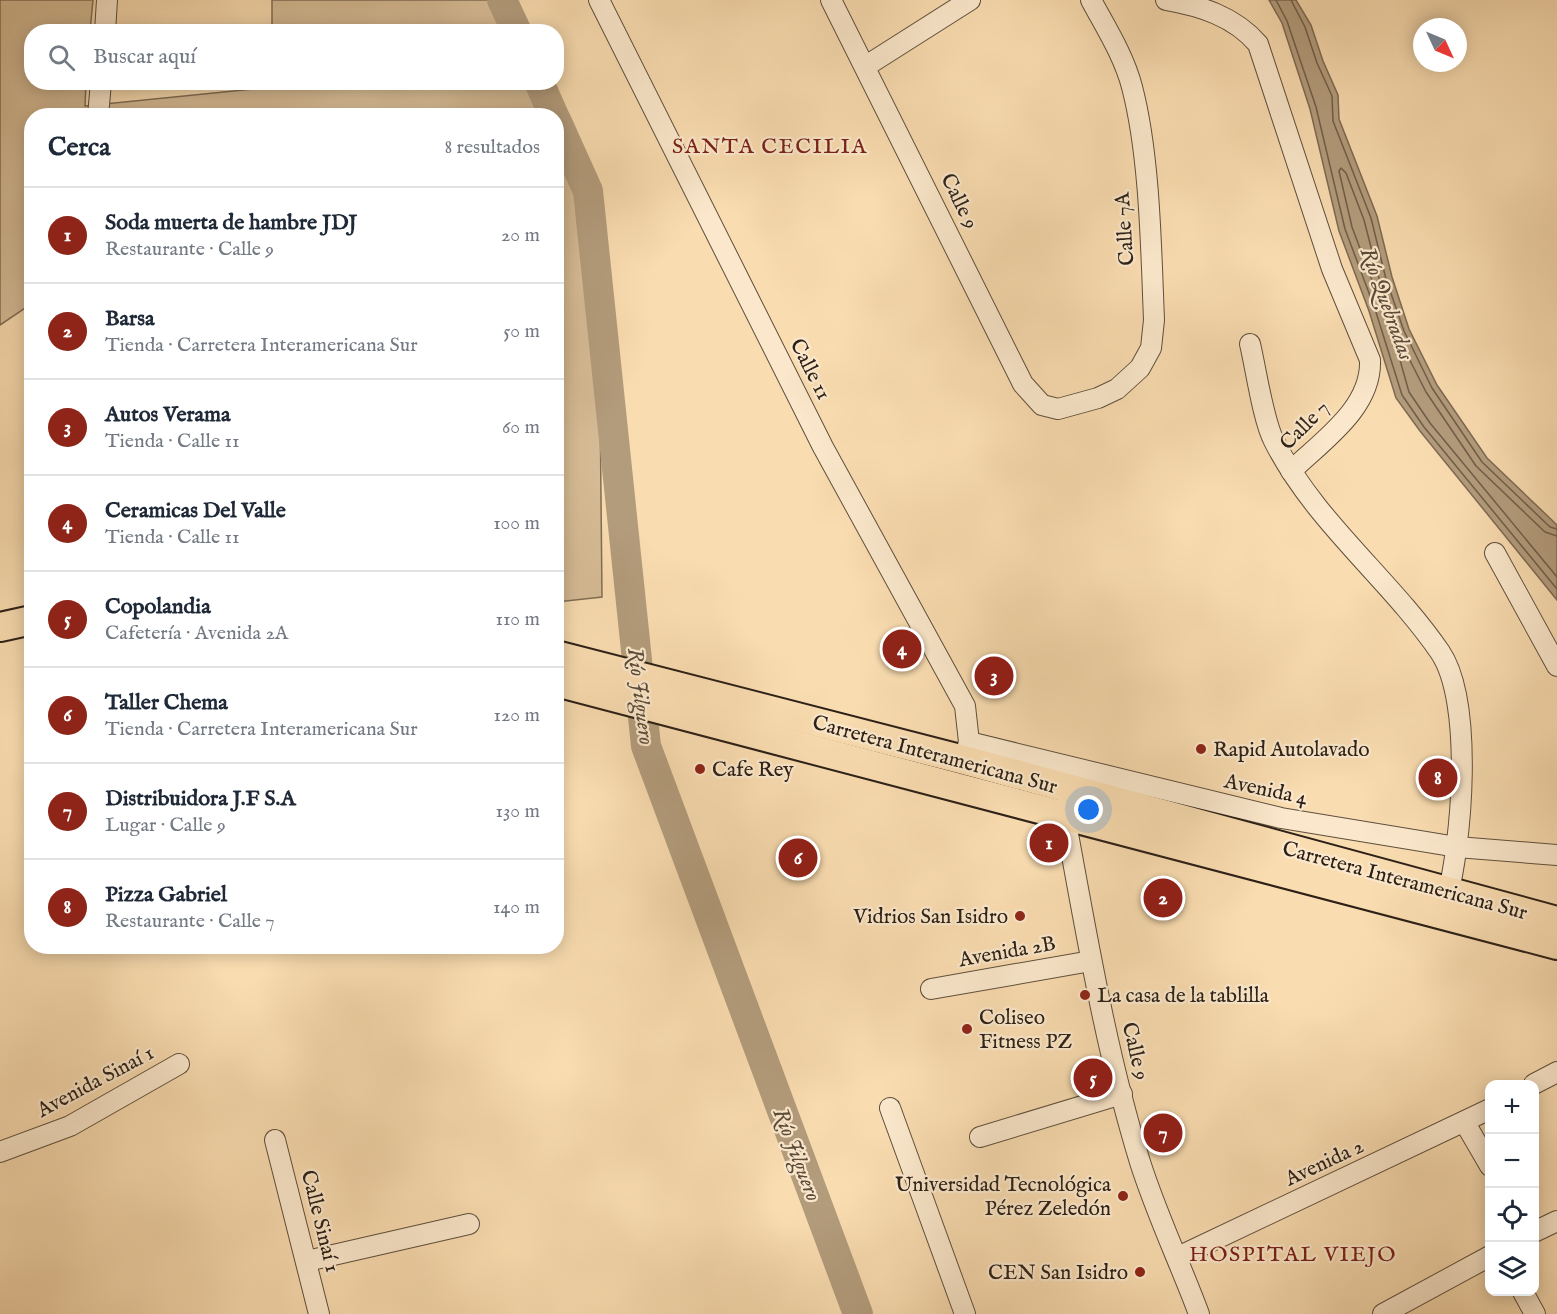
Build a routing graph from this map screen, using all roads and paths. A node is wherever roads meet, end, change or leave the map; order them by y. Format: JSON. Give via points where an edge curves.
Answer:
{"nodes":[{"id":1,"x":107,"y":0,"type":"edge"},
{"id":2,"x":599,"y":0,"type":"edge"},
{"id":3,"x":831,"y":0,"type":"edge"},
{"id":4,"x":970,"y":0,"type":"edge"},
{"id":5,"x":1091,"y":0,"type":"edge"},
{"id":6,"x":1166,"y":0,"type":"edge"},
{"id":7,"x":1194,"y":3,"type":"edge"},
{"id":8,"x":106,"y":24,"type":"edge"},
{"id":9,"x":866,"y":66,"type":"junction"},
{"id":10,"x":100,"y":90,"type":"edge"},
{"id":11,"x":99,"y":108,"type":"edge"},
{"id":12,"x":1250,"y":344,"type":"dead end"},
{"id":13,"x":1058,"y":409,"type":"joint"},
{"id":14,"x":1291,"y":471,"type":"junction"},
{"id":15,"x":1495,"y":553,"type":"dead end"},
{"id":16,"x":24,"y":611,"type":"edge"},
{"id":17,"x":0,"y":613,"type":"edge"},
{"id":18,"x":24,"y":622,"type":"edge"},
{"id":19,"x":0,"y":627,"type":"edge"},
{"id":20,"x":24,"y":636,"type":"edge"},
{"id":21,"x":0,"y":638,"type":"edge"},
{"id":22,"x":564,"y":657,"type":"edge"},
{"id":23,"x":1557,"y":666,"type":"edge"},
{"id":24,"x":564,"y":684,"type":"edge"},
{"id":25,"x":967,"y":751,"type":"junction"},
{"id":26,"x":955,"y":786,"type":"junction"},
{"id":27,"x":1069,"y":803,"type":"junction"},
{"id":28,"x":1457,"y":847,"type":"junction"},
{"id":29,"x":1557,"y":855,"type":"edge"},
{"id":30,"x":1445,"y":904,"type":"junction"},
{"id":31,"x":1557,"y":921,"type":"edge"},
{"id":32,"x":1557,"y":945,"type":"edge"},
{"id":33,"x":1091,"y":961,"type":"junction"},
{"id":34,"x":932,"y":989,"type":"dead end"},
{"id":35,"x":179,"y":1064,"type":"dead end"},
{"id":36,"x":1557,"y":1072,"type":"edge"},
{"id":37,"x":1539,"y":1081,"type":"edge"},
{"id":38,"x":1122,"y":1094,"type":"junction"},
{"id":39,"x":890,"y":1108,"type":"dead end"},
{"id":40,"x":1485,"y":1112,"type":"edge"},
{"id":41,"x":1465,"y":1123,"type":"junction"},
{"id":42,"x":980,"y":1137,"type":"dead end"},
{"id":43,"x":275,"y":1140,"type":"dead end"},
{"id":44,"x":0,"y":1152,"type":"edge"},
{"id":45,"x":1485,"y":1157,"type":"edge"},
{"id":46,"x":1557,"y":1221,"type":"edge"},
{"id":47,"x":469,"y":1224,"type":"dead end"},
{"id":48,"x":1539,"y":1230,"type":"edge"},
{"id":49,"x":1178,"y":1257,"type":"junction"},
{"id":50,"x":1485,"y":1259,"type":"edge"},
{"id":51,"x":307,"y":1261,"type":"junction"},
{"id":52,"x":1525,"y":1296,"type":"edge"},
{"id":53,"x":320,"y":1314,"type":"edge"},
{"id":54,"x":965,"y":1314,"type":"edge"},
{"id":55,"x":1199,"y":1314,"type":"edge"},
{"id":56,"x":1383,"y":1314,"type":"edge"},
{"id":57,"x":1535,"y":1314,"type":"edge"}],
"edges":[{"from":1,"to":8,"type":"street"},
{"from":2,"to":25,"type":"street","name":"Calle 11","via":[[823,447],[964,706]]},
{"from":3,"to":9,"type":"street","name":"Calle 9"},
{"from":4,"to":9,"type":"street"},
{"from":5,"to":13,"type":"street","name":"Calle 7A","via":[[1123,63],[1141,132],[1154,320],[1151,348],[1140,368],[1116,389],[1098,398]]},
{"from":6,"to":7,"type":"street","name":"Calle 7"},
{"from":7,"to":14,"type":"street","name":"Calle 7","via":[[1235,23],[1258,44],[1332,269],[1370,360],[1371,376],[1355,408]]},
{"from":9,"to":13,"type":"street","name":"Calle 9","via":[[1023,384],[1042,405]]},
{"from":10,"to":11,"type":"street"},
{"from":12,"to":14,"type":"street","via":[[1273,438]]},
{"from":14,"to":28,"type":"street","name":"Calle 7","via":[[1344,541],[1441,653],[1459,711],[1462,814]]},
{"from":15,"to":23,"type":"street"},
{"from":16,"to":17,"type":"highway"},
{"from":18,"to":19,"type":"highway"},
{"from":20,"to":21,"type":"highway"},
{"from":22,"to":25,"type":"highway","name":"Carretera Interamericana Sur","via":[[665,684]]},
{"from":24,"to":26,"type":"highway","name":"Carretera Interamericana Sur"},
{"from":25,"to":26,"type":"highway"},
{"from":25,"to":27,"type":"highway","name":"Carretera Interamericana Sur"},
{"from":25,"to":28,"type":"street","name":"Avenida 4","via":[[1281,818]]},
{"from":26,"to":27,"type":"highway","name":"Carretera Interamericana Sur"},
{"from":27,"to":30,"type":"highway","name":"Carretera Interamericana Sur"},
{"from":27,"to":33,"type":"street","name":"Calle 9"},
{"from":28,"to":29,"type":"street","name":"Avenida 4"},
{"from":28,"to":30,"type":"street","name":"Calle 7"},
{"from":30,"to":31,"type":"highway","name":"Carretera Interamericana Sur"},
{"from":30,"to":32,"type":"highway","name":"Carretera Interamericana Sur"},
{"from":33,"to":34,"type":"street","name":"Avenida 2B"},
{"from":33,"to":38,"type":"street","name":"Calle 9"},
{"from":35,"to":44,"type":"street","name":"Avenida Sinaí 1","via":[[70,1126]]},
{"from":36,"to":37,"type":"street"},
{"from":38,"to":42,"type":"street"},
{"from":38,"to":49,"type":"street","name":"Calle 9","via":[[1140,1163]]},
{"from":39,"to":54,"type":"street"},
{"from":40,"to":41,"type":"street","name":"Avenida 2"},
{"from":41,"to":45,"type":"street"},
{"from":41,"to":49,"type":"street","name":"Avenida 2"},
{"from":43,"to":51,"type":"street","name":"Calle Sinaí 1"},
{"from":46,"to":48,"type":"street"},
{"from":47,"to":51,"type":"street"},
{"from":49,"to":55,"type":"street","name":"Calle 9"},
{"from":50,"to":56,"type":"street"},
{"from":51,"to":53,"type":"street","name":"Calle Sinaí 1"},
{"from":52,"to":57,"type":"street"}]}
